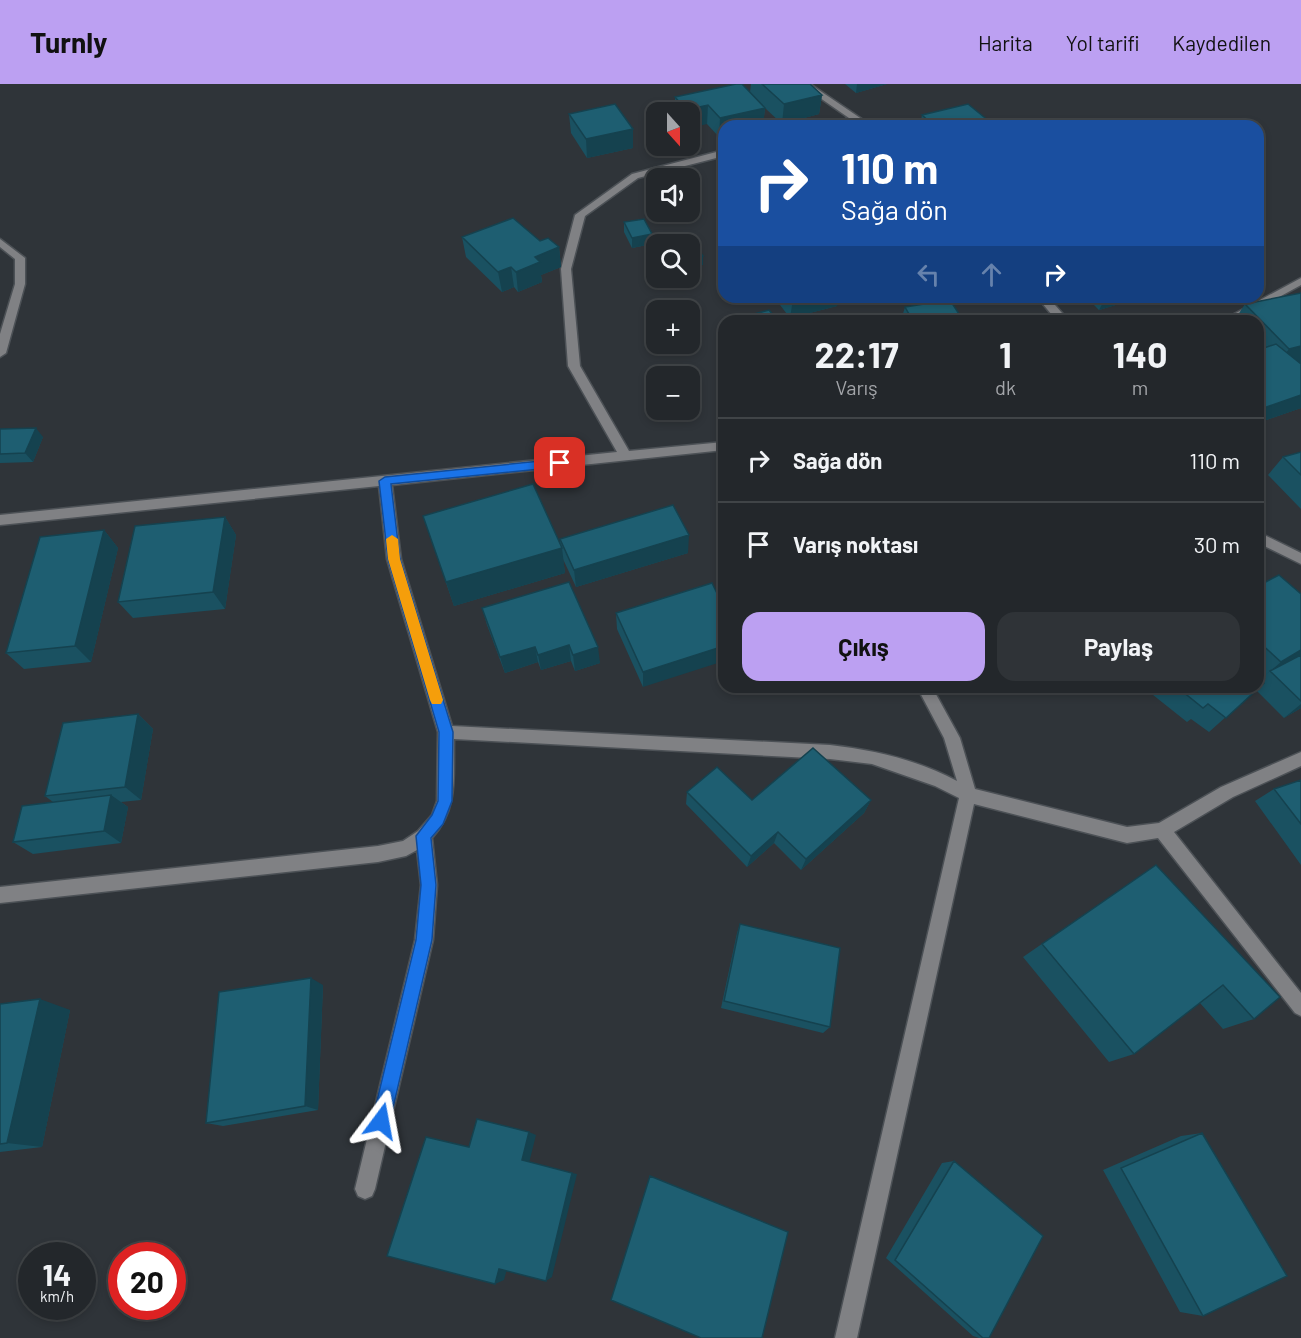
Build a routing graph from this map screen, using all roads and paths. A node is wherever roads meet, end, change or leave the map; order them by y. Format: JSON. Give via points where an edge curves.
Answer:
{"nodes":[{"id":1,"x":804,"y":84,"type":"edge"},
{"id":2,"x":857,"y":119,"type":"joint"},
{"id":3,"x":853,"y":120,"type":"edge"},
{"id":4,"x":718,"y":155,"type":"edge"},
{"id":5,"x":0,"y":242,"type":"edge"},
{"id":6,"x":1301,"y":281,"type":"edge"},
{"id":7,"x":1264,"y":301,"type":"edge"},
{"id":8,"x":1047,"y":303,"type":"edge"},
{"id":9,"x":1260,"y":303,"type":"edge"},
{"id":10,"x":1058,"y":315,"type":"edge"},
{"id":11,"x":1238,"y":315,"type":"edge"},
{"id":12,"x":0,"y":353,"type":"edge"},
{"id":13,"x":718,"y":448,"type":"edge"},
{"id":14,"x":626,"y":457,"type":"junction"},
{"id":15,"x":385,"y":481,"type":"junction"},
{"id":16,"x":0,"y":520,"type":"edge"},
{"id":17,"x":1264,"y":540,"type":"edge"},
{"id":18,"x":1301,"y":559,"type":"edge"},
{"id":19,"x":928,"y":693,"type":"edge"},
{"id":20,"x":446,"y":732,"type":"junction"},
{"id":21,"x":1301,"y":759,"type":"edge"},
{"id":22,"x":968,"y":795,"type":"junction"},
{"id":23,"x":1162,"y":830,"type":"junction"},
{"id":24,"x":424,"y":836,"type":"junction"},
{"id":25,"x":0,"y":894,"type":"edge"},
{"id":26,"x":1301,"y":1007,"type":"edge"},
{"id":27,"x":365,"y":1189,"type":"dead end"},
{"id":28,"x":846,"y":1338,"type":"edge"}],
"edges":[{"from":1,"to":2,"type":"street"},
{"from":2,"to":3,"type":"street"},
{"from":4,"to":14,"type":"street","via":[[634,176],[580,214],[566,269],[574,366]]},
{"from":5,"to":12,"type":"street","via":[[20,258],[20,284]]},
{"from":6,"to":7,"type":"street"},
{"from":8,"to":10,"type":"street"},
{"from":9,"to":11,"type":"street"},
{"from":13,"to":14,"type":"street"},
{"from":14,"to":15,"type":"street"},
{"from":15,"to":16,"type":"street"},
{"from":15,"to":20,"type":"street","via":[[394,559]]},
{"from":17,"to":18,"type":"street"},
{"from":19,"to":22,"type":"street","via":[[956,742]]},
{"from":20,"to":22,"type":"street","via":[[872,757],[940,780]]},
{"from":20,"to":24,"type":"street","via":[[445,801],[438,820]]},
{"from":21,"to":23,"type":"street","via":[[1227,792]]},
{"from":22,"to":23,"type":"street","via":[[1127,835]]},
{"from":22,"to":28,"type":"street"},
{"from":23,"to":26,"type":"street"},
{"from":24,"to":25,"type":"street","via":[[406,848],[378,854]]},
{"from":24,"to":27,"type":"street","via":[[429,885],[424,940]]}]}
